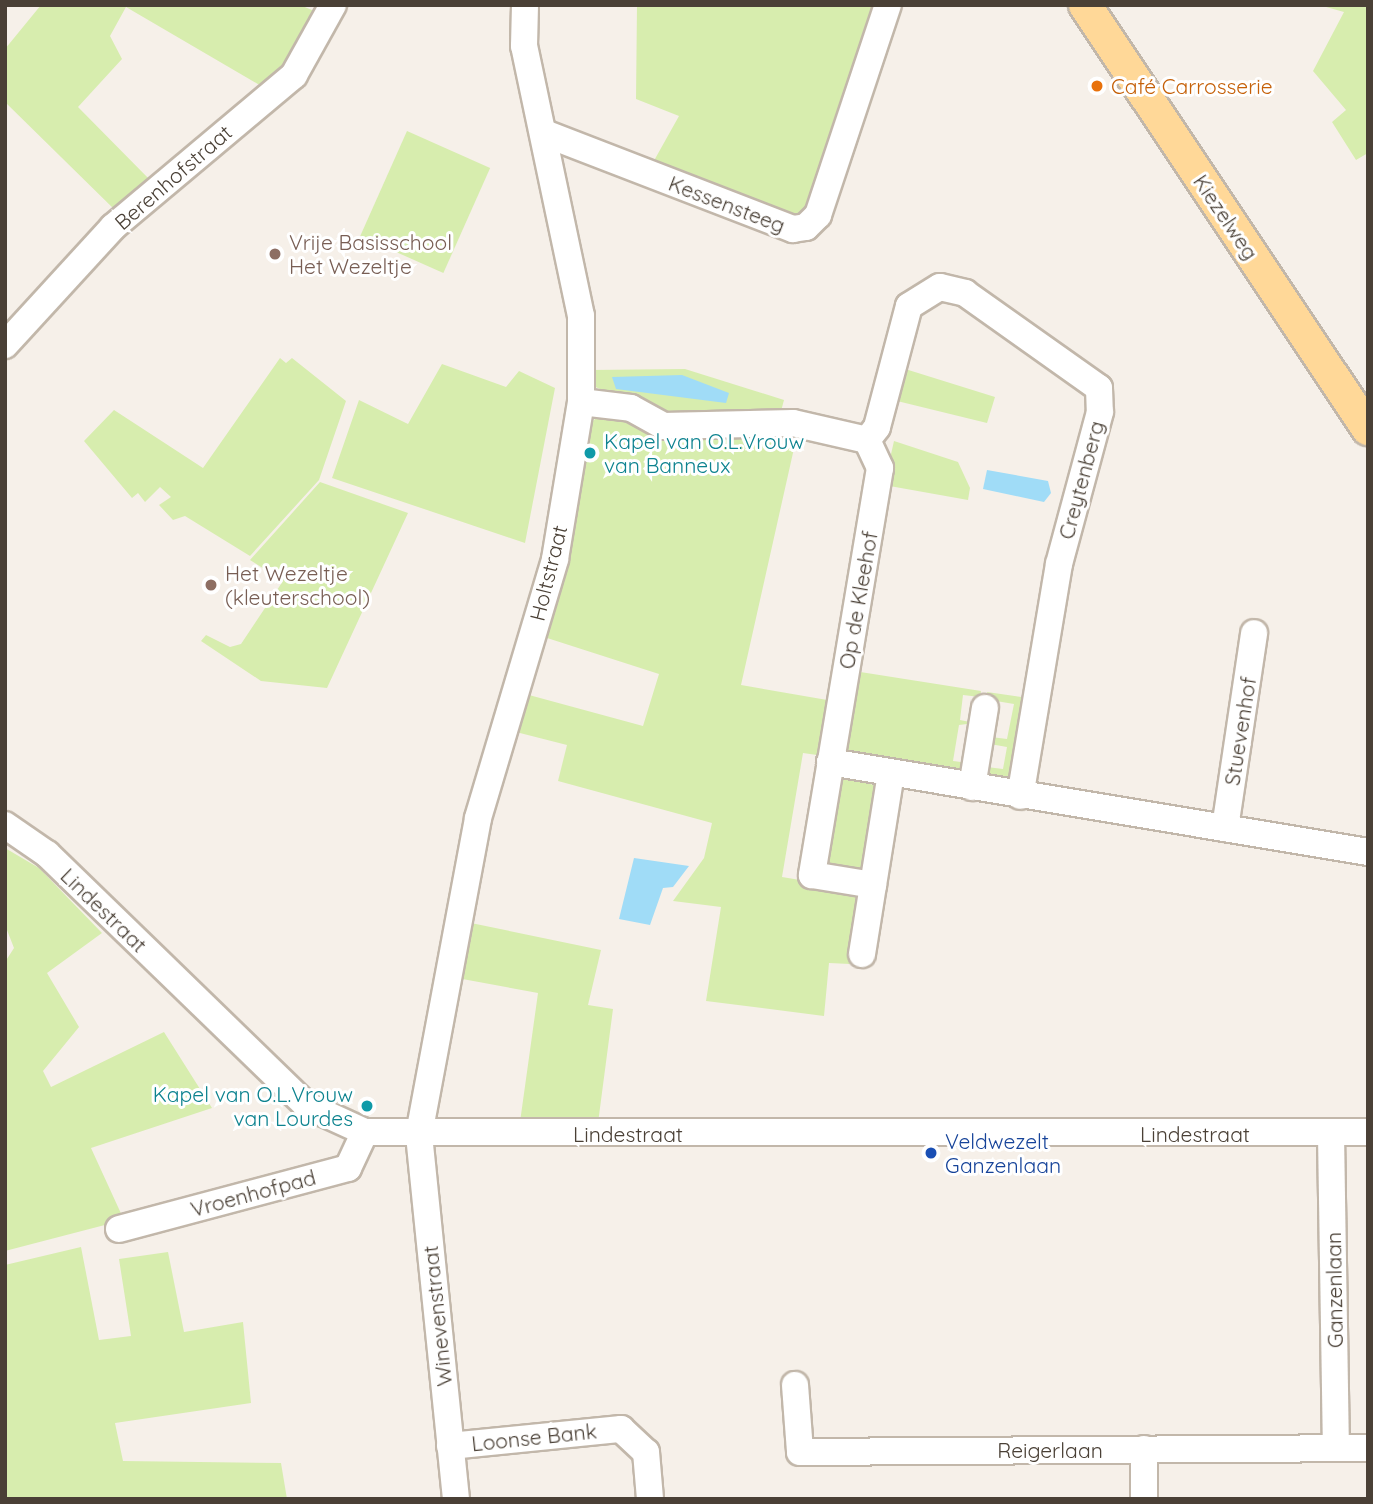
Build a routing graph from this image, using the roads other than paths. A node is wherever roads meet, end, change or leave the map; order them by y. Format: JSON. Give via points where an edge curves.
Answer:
{"nodes":[{"id":1,"x":333,"y":5,"type":"edge"},
{"id":2,"x":525,"y":5,"type":"edge"},
{"id":3,"x":888,"y":5,"type":"edge"},
{"id":4,"x":1085,"y":5,"type":"edge"},
{"id":5,"x":544,"y":133,"type":"junction"},
{"id":6,"x":5,"y":345,"type":"edge"},
{"id":7,"x":581,"y":402,"type":"junction"},
{"id":8,"x":1368,"y":429,"type":"edge"},
{"id":9,"x":867,"y":440,"type":"junction"},
{"id":10,"x":1254,"y":633,"type":"dead end"},
{"id":11,"x":985,"y":708,"type":"dead end"},
{"id":12,"x":830,"y":762,"type":"junction"},
{"id":13,"x":891,"y":773,"type":"junction"},
{"id":14,"x":972,"y":788,"type":"junction"},
{"id":15,"x":1020,"y":796,"type":"junction"},
{"id":16,"x":5,"y":825,"type":"edge"},
{"id":17,"x":1225,"y":828,"type":"junction"},
{"id":18,"x":1368,"y":852,"type":"edge"},
{"id":19,"x":873,"y":885,"type":"junction"},
{"id":20,"x":862,"y":954,"type":"dead end"},
{"id":21,"x":365,"y":1132,"type":"junction"},
{"id":22,"x":1368,"y":1132,"type":"edge"},
{"id":23,"x":1331,"y":1133,"type":"junction"},
{"id":24,"x":419,"y":1134,"type":"junction"},
{"id":25,"x":119,"y":1229,"type":"dead end"},
{"id":26,"x":795,"y":1385,"type":"dead end"},
{"id":27,"x":450,"y":1446,"type":"junction"},
{"id":28,"x":1336,"y":1447,"type":"junction"},
{"id":29,"x":1368,"y":1448,"type":"edge"},
{"id":30,"x":1144,"y":1449,"type":"junction"},
{"id":31,"x":456,"y":1499,"type":"edge"},
{"id":32,"x":650,"y":1499,"type":"edge"},
{"id":33,"x":1144,"y":1499,"type":"edge"}],
"edges":[{"from":1,"to":6,"type":"street","name":"Berenhofstraat","via":[[294,75],[113,227]]},
{"from":2,"to":5,"type":"street","name":"Holtstraat","via":[[524,46]]},
{"from":3,"to":5,"type":"street","name":"Kessensteeg","via":[[818,215],[806,228],[793,229]]},
{"from":4,"to":8,"type":"main road","name":"Kiezelweg"},
{"from":5,"to":7,"type":"street","name":"Holtstraat","via":[[581,316]]},
{"from":7,"to":9,"type":"street","via":[[632,408],[663,426],[793,424]]},
{"from":7,"to":24,"type":"street","name":"Holtstraat","via":[[555,559],[478,818]]},
{"from":9,"to":12,"type":"street","name":"Op de Kleehof","via":[[880,468]]},
{"from":9,"to":15,"type":"street","name":"Creytenberg","via":[[877,427],[909,306],[940,287],[965,293],[1099,388],[1100,412],[1059,564]]},
{"from":10,"to":17,"type":"street","name":"Stuevenhof"},
{"from":11,"to":14,"type":"street"},
{"from":12,"to":13,"type":"street"},
{"from":12,"to":19,"type":"street","name":"Op de Kleehof","via":[[812,875]]},
{"from":13,"to":14,"type":"street"},
{"from":13,"to":19,"type":"street"},
{"from":14,"to":15,"type":"street"},
{"from":15,"to":17,"type":"street"},
{"from":16,"to":21,"type":"street","name":"Lindestraat","via":[[47,854],[306,1105]]},
{"from":17,"to":18,"type":"street"},
{"from":19,"to":20,"type":"street"},
{"from":21,"to":24,"type":"street","name":"Lindestraat"},
{"from":21,"to":25,"type":"street","name":"Vroenhofpad","via":[[348,1168]]},
{"from":22,"to":23,"type":"street","name":"Lindestraat"},
{"from":23,"to":24,"type":"street","name":"Lindestraat"},
{"from":23,"to":28,"type":"street","name":"Ganzenlaan"},
{"from":24,"to":27,"type":"street","name":"Winevenstraat"},
{"from":26,"to":30,"type":"street","name":"Reigerlaan","via":[[800,1452]]},
{"from":27,"to":31,"type":"street","name":"Winevenstraat"},
{"from":27,"to":32,"type":"street","name":"Loonse Bank","via":[[621,1429],[646,1452]]},
{"from":28,"to":29,"type":"street","name":"Reigerlaan"},
{"from":28,"to":30,"type":"street","name":"Reigerlaan"},
{"from":30,"to":33,"type":"street"}]}
